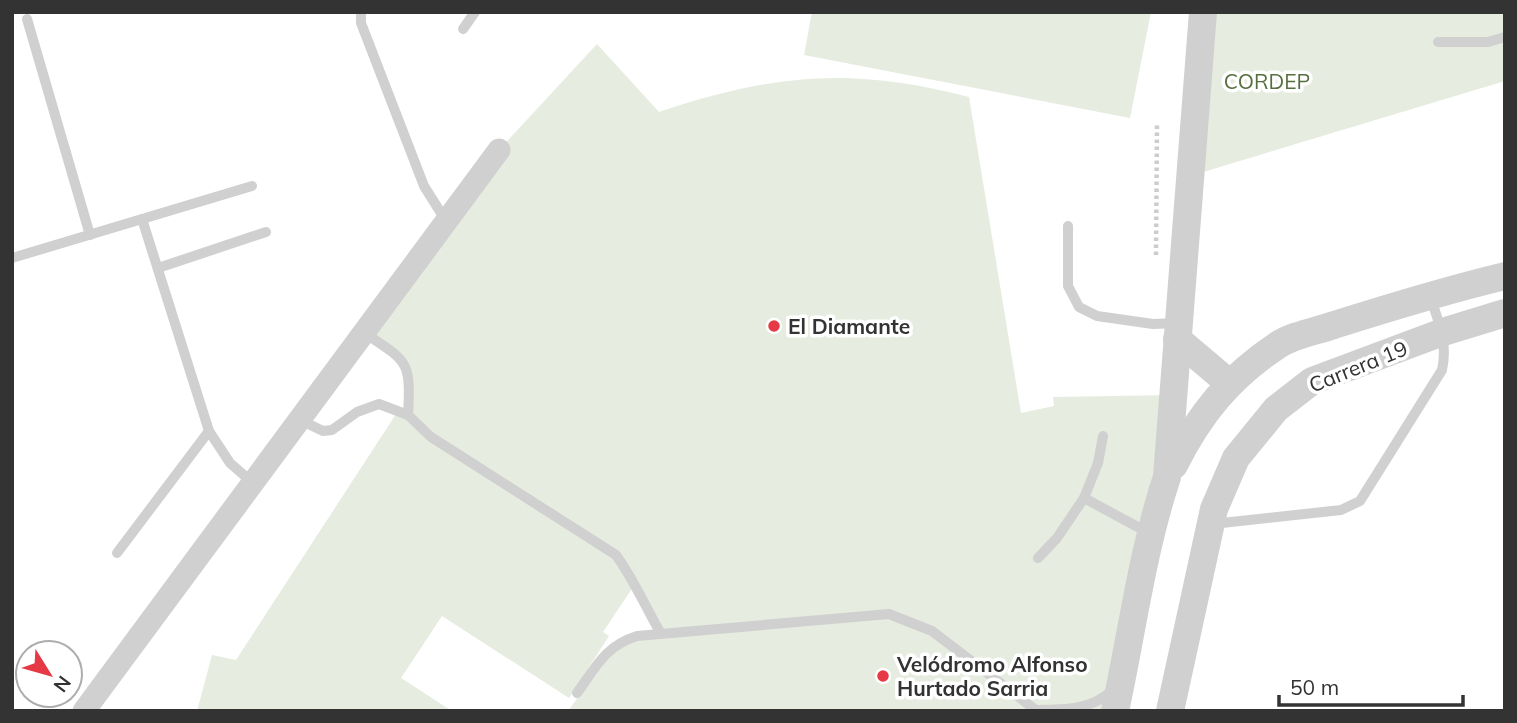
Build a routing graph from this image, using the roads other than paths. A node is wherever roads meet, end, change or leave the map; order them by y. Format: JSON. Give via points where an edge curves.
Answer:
{"nodes":[{"id":1,"x":361,"y":12,"type":"edge"},
{"id":2,"x":475,"y":12,"type":"edge"},
{"id":3,"x":1203,"y":12,"type":"edge"},
{"id":4,"x":26,"y":19,"type":"dead end"},
{"id":5,"x":463,"y":29,"type":"dead end"},
{"id":6,"x":1505,"y":37,"type":"edge"},
{"id":7,"x":1438,"y":42,"type":"dead end"},
{"id":8,"x":499,"y":150,"type":"dead end"},
{"id":9,"x":252,"y":186,"type":"dead end"},
{"id":10,"x":142,"y":219,"type":"junction"},
{"id":11,"x":446,"y":222,"type":"junction"},
{"id":12,"x":1068,"y":226,"type":"dead end"},
{"id":13,"x":266,"y":232,"type":"dead end"},
{"id":14,"x":90,"y":235,"type":"junction"},
{"id":15,"x":12,"y":258,"type":"edge"},
{"id":16,"x":158,"y":268,"type":"junction"},
{"id":17,"x":1505,"y":276,"type":"edge"},
{"id":18,"x":1429,"y":295,"type":"junction"},
{"id":19,"x":1505,"y":313,"type":"edge"},
{"id":20,"x":1178,"y":331,"type":"junction"},
{"id":21,"x":363,"y":332,"type":"junction"},
{"id":22,"x":1443,"y":332,"type":"junction"},
{"id":23,"x":1229,"y":383,"type":"junction"},
{"id":24,"x":408,"y":415,"type":"junction"},
{"id":25,"x":300,"y":420,"type":"junction"},
{"id":26,"x":209,"y":431,"type":"junction"},
{"id":27,"x":1103,"y":436,"type":"dead end"},
{"id":28,"x":1167,"y":477,"type":"junction"},
{"id":29,"x":254,"y":484,"type":"junction"},
{"id":30,"x":1084,"y":498,"type":"junction"},
{"id":31,"x":1211,"y":524,"type":"junction"},
{"id":32,"x":1152,"y":534,"type":"junction"},
{"id":33,"x":117,"y":553,"type":"dead end"},
{"id":34,"x":1038,"y":558,"type":"dead end"},
{"id":35,"x":660,"y":632,"type":"junction"},
{"id":36,"x":1121,"y":683,"type":"junction"},
{"id":37,"x":577,"y":693,"type":"dead end"},
{"id":38,"x":1037,"y":710,"type":"edge"},
{"id":39,"x":85,"y":711,"type":"edge"},
{"id":40,"x":1115,"y":711,"type":"edge"},
{"id":41,"x":1170,"y":711,"type":"edge"}],
"edges":[{"from":1,"to":11,"type":"lane","via":[[361,23],[425,186]]},
{"from":2,"to":5,"type":"lane"},
{"from":3,"to":20,"type":"street"},
{"from":4,"to":14,"type":"lane"},
{"from":6,"to":7,"type":"lane","via":[[1488,42]]},
{"from":8,"to":11,"type":"street"},
{"from":9,"to":10,"type":"lane"},
{"from":10,"to":14,"type":"lane"},
{"from":10,"to":16,"type":"lane"},
{"from":11,"to":21,"type":"street"},
{"from":12,"to":20,"type":"lane","via":[[1068,286],[1079,307],[1097,316]]},
{"from":13,"to":16,"type":"lane"},
{"from":14,"to":15,"type":"lane"},
{"from":16,"to":26,"type":"lane"},
{"from":17,"to":18,"type":"street","name":"Carrera 19"},
{"from":18,"to":22,"type":"lane"},
{"from":18,"to":23,"type":"street","name":"Carrera 19","via":[[1280,343]]},
{"from":19,"to":22,"type":"street","name":"Carrera 19"},
{"from":20,"to":23,"type":"street"},
{"from":20,"to":28,"type":"street"},
{"from":21,"to":24,"type":"lane","via":[[399,356],[410,377]]},
{"from":21,"to":25,"type":"street"},
{"from":22,"to":31,"type":"street","name":"Carrera 19","via":[[1312,380],[1276,409],[1236,458]]},
{"from":22,"to":31,"type":"lane","via":[[1442,370],[1360,501],[1341,510]]},
{"from":23,"to":28,"type":"street","name":"Carrera 19","via":[[1191,430]]},
{"from":24,"to":25,"type":"lane","via":[[379,404],[357,412],[332,430],[323,431]]},
{"from":24,"to":35,"type":"lane","via":[[432,437],[616,555],[634,579]]},
{"from":25,"to":29,"type":"street"},
{"from":26,"to":29,"type":"lane","via":[[230,463]]},
{"from":26,"to":33,"type":"lane"},
{"from":27,"to":30,"type":"lane"},
{"from":28,"to":32,"type":"street"},
{"from":29,"to":39,"type":"street"},
{"from":30,"to":32,"type":"lane"},
{"from":30,"to":34,"type":"lane"},
{"from":31,"to":41,"type":"street","name":"Carrera 19"},
{"from":32,"to":36,"type":"street"},
{"from":35,"to":37,"type":"lane","via":[[618,642]]},
{"from":35,"to":38,"type":"lane","via":[[889,614],[932,631]]},
{"from":36,"to":38,"type":"lane","via":[[1086,707]]},
{"from":36,"to":40,"type":"street"}]}
